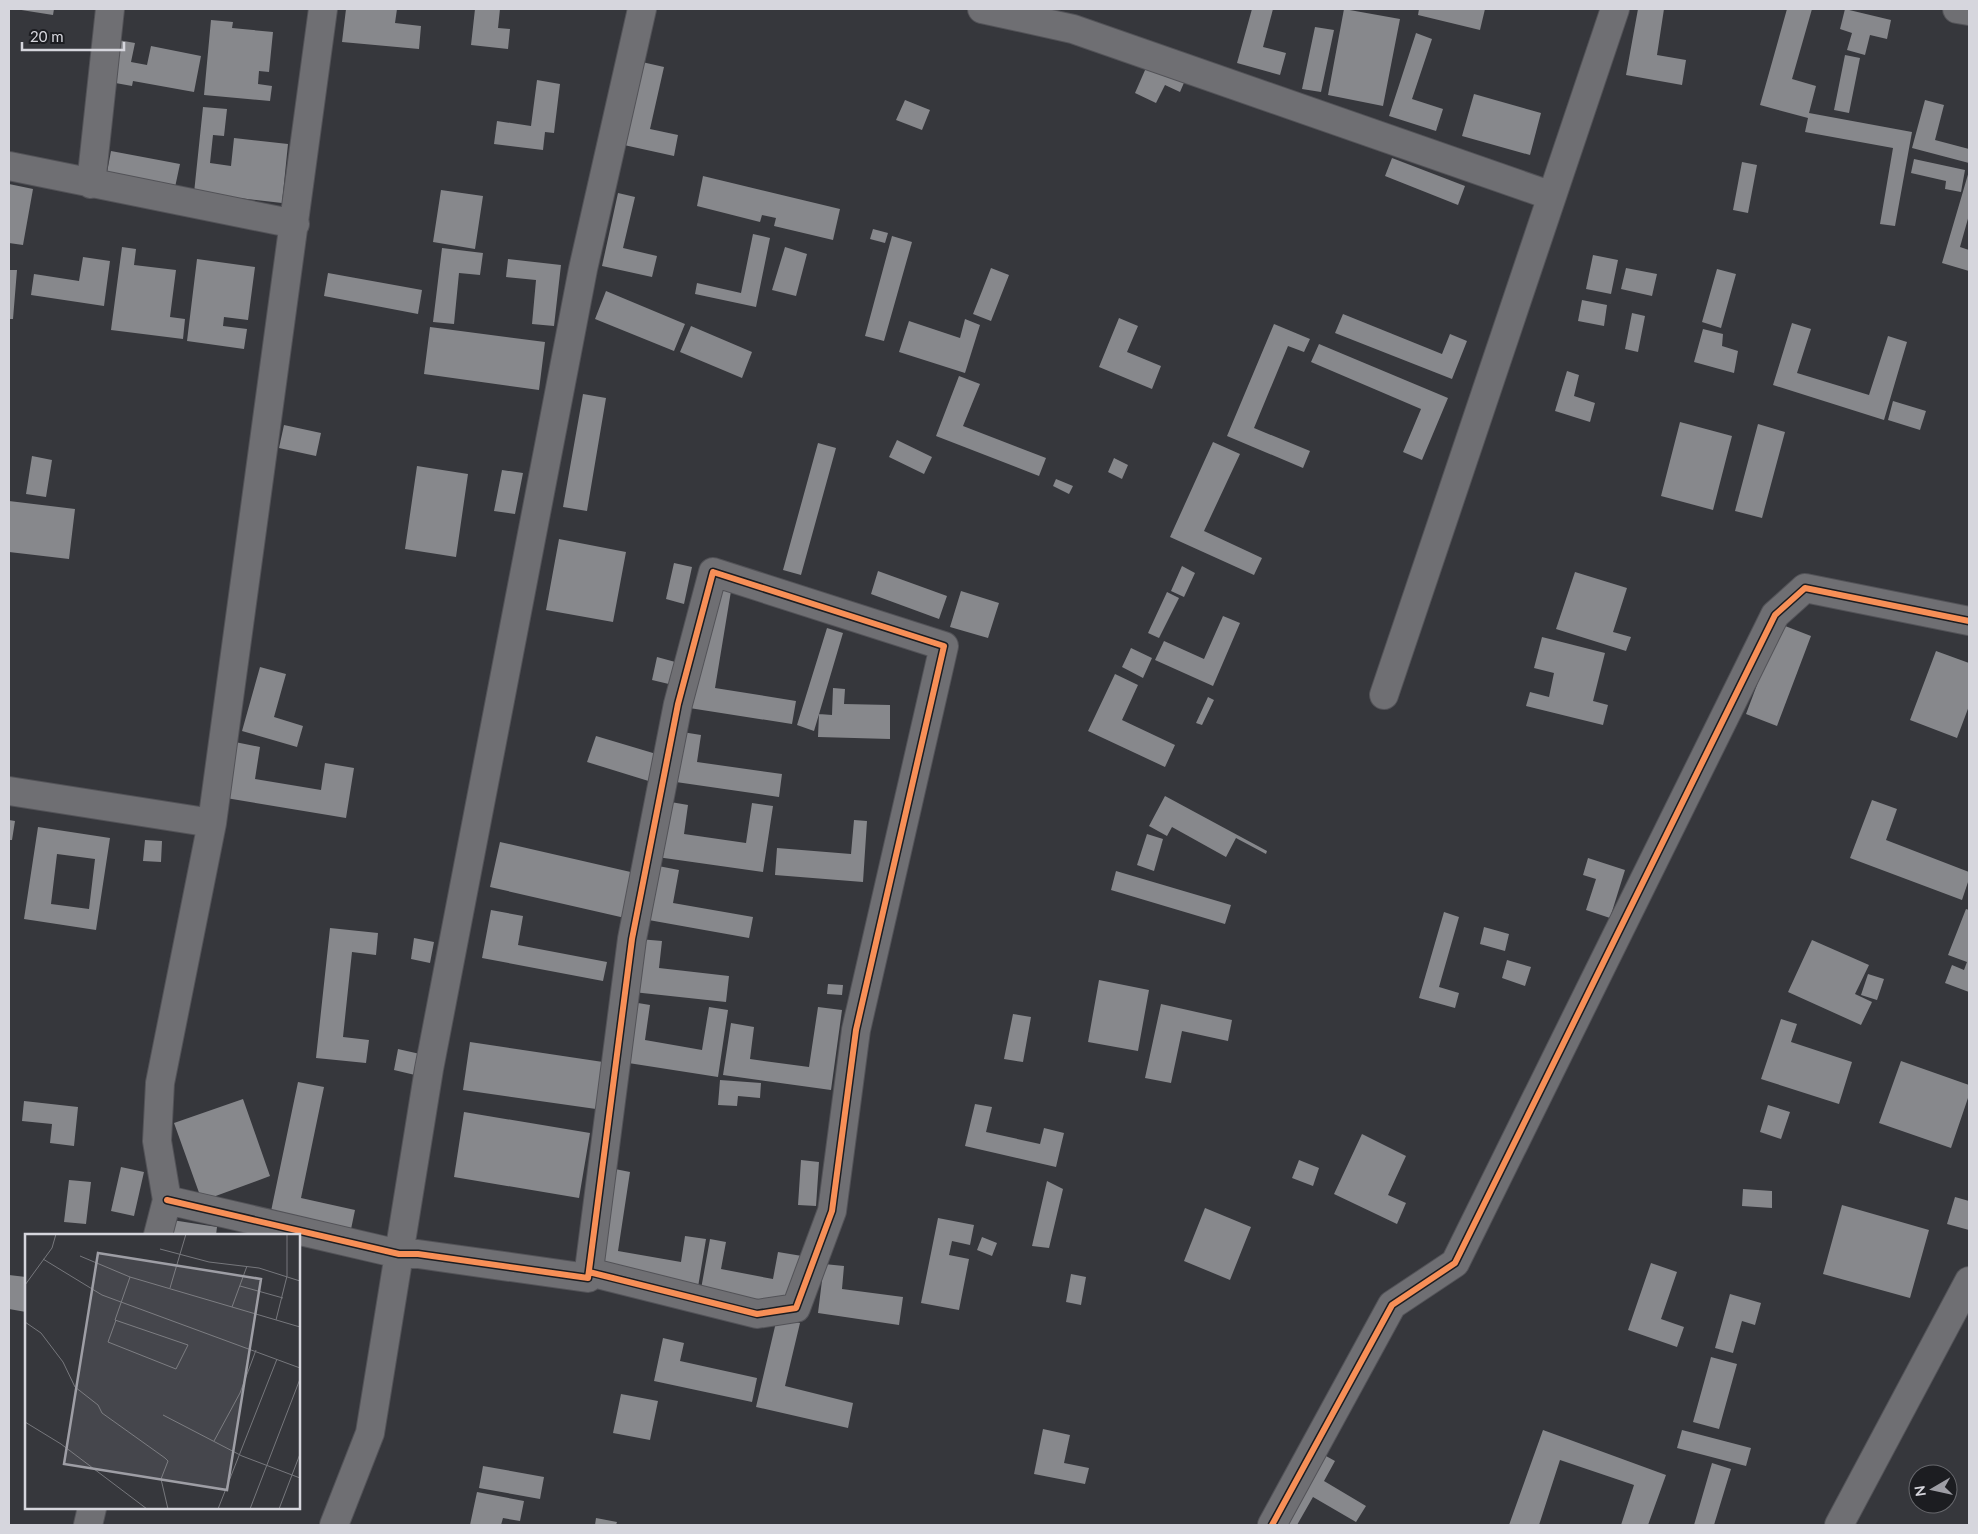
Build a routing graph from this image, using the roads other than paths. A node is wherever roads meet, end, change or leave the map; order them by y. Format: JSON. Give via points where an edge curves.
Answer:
{"nodes":[{"id":1,"x":110,"y":9,"type":"edge"},
{"id":2,"x":323,"y":9,"type":"edge"},
{"id":3,"x":642,"y":9,"type":"edge"},
{"id":4,"x":982,"y":9,"type":"edge"},
{"id":5,"x":1615,"y":9,"type":"edge"},
{"id":6,"x":1957,"y":9,"type":"edge"},
{"id":7,"x":1969,"y":11,"type":"edge"},
{"id":8,"x":9,"y":166,"type":"edge"},
{"id":9,"x":91,"y":184,"type":"junction"},
{"id":10,"x":1552,"y":196,"type":"junction"},
{"id":11,"x":295,"y":224,"type":"junction"},
{"id":12,"x":1969,"y":621,"type":"edge"},
{"id":13,"x":1384,"y":695,"type":"dead end"},
{"id":14,"x":9,"y":790,"type":"edge"},
{"id":15,"x":212,"y":823,"type":"junction"},
{"id":16,"x":166,"y":1200,"type":"junction"},
{"id":17,"x":158,"y":1234,"type":"edge"},
{"id":18,"x":399,"y":1254,"type":"junction"},
{"id":19,"x":589,"y":1272,"type":"junction"},
{"id":20,"x":1969,"y":1281,"type":"edge"},
{"id":21,"x":92,"y":1509,"type":"edge"},
{"id":22,"x":88,"y":1525,"type":"edge"},
{"id":23,"x":334,"y":1525,"type":"edge"},
{"id":24,"x":1272,"y":1525,"type":"edge"},
{"id":25,"x":1839,"y":1525,"type":"edge"}],
"edges":[{"from":1,"to":9,"type":"street"},
{"from":2,"to":11,"type":"street"},
{"from":3,"to":18,"type":"street","via":[[583,269],[429,1069]]},
{"from":4,"to":10,"type":"street","via":[[1073,29]]},
{"from":5,"to":10,"type":"street"},
{"from":6,"to":7,"type":"street"},
{"from":8,"to":9,"type":"street"},
{"from":9,"to":11,"type":"street"},
{"from":10,"to":13,"type":"street"},
{"from":11,"to":15,"type":"street"},
{"from":12,"to":24,"type":"street","via":[[1805,588],[1775,615],[1455,1263],[1392,1305]]},
{"from":14,"to":15,"type":"street"},
{"from":15,"to":16,"type":"street","via":[[160,1083],[157,1141]]},
{"from":16,"to":17,"type":"street"},
{"from":16,"to":18,"type":"street"},
{"from":18,"to":19,"type":"street","via":[[588,1278]]},
{"from":18,"to":23,"type":"street","via":[[370,1433]]},
{"from":19,"to":19,"type":"street","via":[[632,939],[678,704],[713,572],[944,646],[856,1030],[832,1211],[796,1308],[757,1314]]},
{"from":20,"to":25,"type":"street"},
{"from":21,"to":22,"type":"street"}]}
